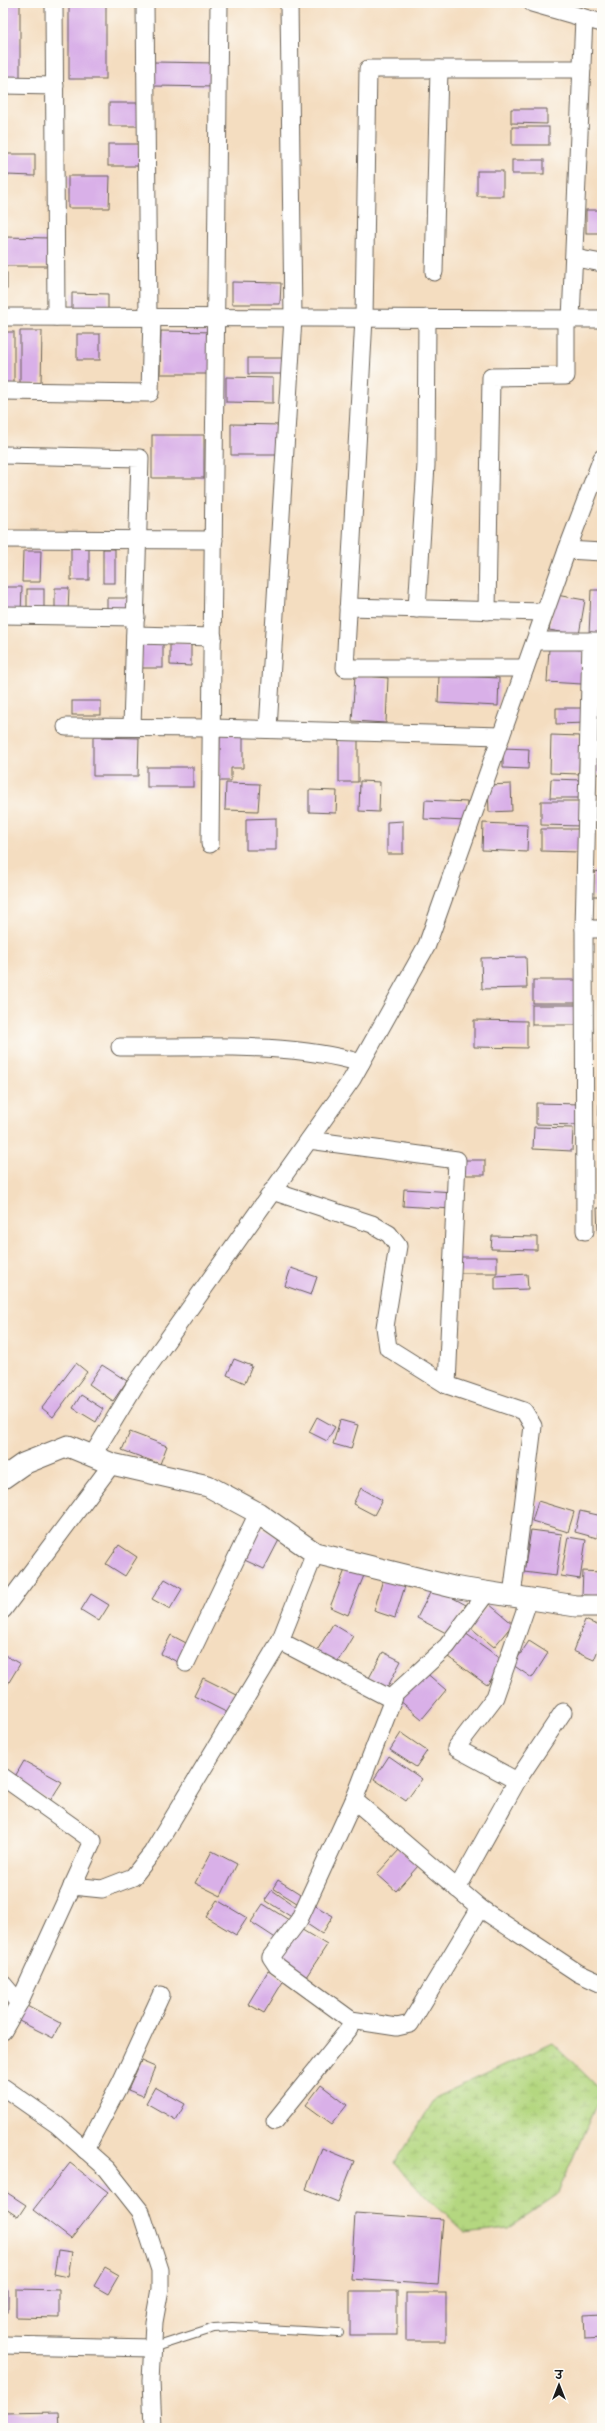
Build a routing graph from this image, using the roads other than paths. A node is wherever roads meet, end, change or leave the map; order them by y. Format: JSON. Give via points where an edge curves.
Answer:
{"nodes":[{"id":1,"x":54,"y":3,"type":"edge"},
{"id":2,"x":145,"y":3,"type":"edge"},
{"id":3,"x":219,"y":3,"type":"edge"},
{"id":4,"x":289,"y":3,"type":"edge"},
{"id":5,"x":532,"y":3,"type":"edge"},
{"id":6,"x":584,"y":18,"type":"junction"},
{"id":7,"x":602,"y":23,"type":"edge"},
{"id":8,"x":439,"y":69,"type":"junction"},
{"id":9,"x":582,"y":69,"type":"junction"},
{"id":10,"x":3,"y":86,"type":"edge"},
{"id":11,"x":55,"y":86,"type":"junction"},
{"id":12,"x":575,"y":258,"type":"junction"},
{"id":13,"x":602,"y":263,"type":"edge"},
{"id":14,"x":434,"y":272,"type":"dead end"},
{"id":15,"x":3,"y":317,"type":"edge"},
{"id":16,"x":56,"y":317,"type":"junction"},
{"id":17,"x":150,"y":318,"type":"junction"},
{"id":18,"x":217,"y":318,"type":"junction"},
{"id":19,"x":293,"y":318,"type":"junction"},
{"id":20,"x":364,"y":318,"type":"junction"},
{"id":21,"x":427,"y":318,"type":"junction"},
{"id":22,"x":569,"y":319,"type":"junction"},
{"id":23,"x":602,"y":319,"type":"edge"},
{"id":24,"x":3,"y":391,"type":"edge"},
{"id":25,"x":3,"y":455,"type":"edge"},
{"id":26,"x":602,"y":458,"type":"edge"},
{"id":27,"x":3,"y":539,"type":"edge"},
{"id":28,"x":139,"y":539,"type":"junction"},
{"id":29,"x":214,"y":540,"type":"junction"},
{"id":30,"x":567,"y":550,"type":"junction"},
{"id":31,"x":602,"y":552,"type":"edge"},
{"id":32,"x":348,"y":607,"type":"junction"},
{"id":33,"x":417,"y":609,"type":"junction"},
{"id":34,"x":487,"y":611,"type":"junction"},
{"id":35,"x":544,"y":612,"type":"junction"},
{"id":36,"x":3,"y":615,"type":"edge"},
{"id":37,"x":136,"y":617,"type":"junction"},
{"id":38,"x":135,"y":635,"type":"junction"},
{"id":39,"x":213,"y":637,"type":"junction"},
{"id":40,"x":536,"y":641,"type":"junction"},
{"id":41,"x":596,"y":641,"type":"edge"},
{"id":42,"x":525,"y":668,"type":"junction"},
{"id":43,"x":66,"y":727,"type":"dead end"},
{"id":44,"x":132,"y":727,"type":"junction"},
{"id":45,"x":212,"y":728,"type":"junction"},
{"id":46,"x":268,"y":729,"type":"junction"},
{"id":47,"x":501,"y":736,"type":"junction"},
{"id":48,"x":210,"y":844,"type":"dead end"},
{"id":49,"x":584,"y":929,"type":"junction"},
{"id":50,"x":602,"y":929,"type":"edge"},
{"id":51,"x":120,"y":1047,"type":"dead end"},
{"id":52,"x":361,"y":1063,"type":"junction"},
{"id":53,"x":309,"y":1140,"type":"junction"},
{"id":54,"x":272,"y":1192,"type":"junction"},
{"id":55,"x":585,"y":1230,"type":"dead end"},
{"id":56,"x":448,"y":1385,"type":"junction"},
{"id":57,"x":92,"y":1456,"type":"junction"},
{"id":58,"x":112,"y":1464,"type":"junction"},
{"id":59,"x":3,"y":1478,"type":"edge"},
{"id":60,"x":258,"y":1513,"type":"junction"},
{"id":61,"x":315,"y":1553,"type":"junction"},
{"id":62,"x":487,"y":1592,"type":"junction"},
{"id":63,"x":521,"y":1598,"type":"junction"},
{"id":64,"x":602,"y":1606,"type":"edge"},
{"id":65,"x":3,"y":1610,"type":"edge"},
{"id":66,"x":280,"y":1641,"type":"junction"},
{"id":67,"x":186,"y":1663,"type":"dead end"},
{"id":68,"x":393,"y":1700,"type":"junction"},
{"id":69,"x":563,"y":1712,"type":"dead end"},
{"id":70,"x":3,"y":1776,"type":"edge"},
{"id":71,"x":517,"y":1782,"type":"junction"},
{"id":72,"x":354,"y":1800,"type":"junction"},
{"id":73,"x":72,"y":1886,"type":"junction"},
{"id":74,"x":457,"y":1889,"type":"junction"},
{"id":75,"x":480,"y":1908,"type":"junction"},
{"id":76,"x":3,"y":1984,"type":"edge"},
{"id":77,"x":602,"y":1984,"type":"edge"},
{"id":78,"x":161,"y":1995,"type":"dead end"},
{"id":79,"x":19,"y":2003,"type":"junction"},
{"id":80,"x":351,"y":2020,"type":"junction"},
{"id":81,"x":3,"y":2031,"type":"edge"},
{"id":82,"x":3,"y":2087,"type":"edge"},
{"id":83,"x":274,"y":2121,"type":"dead end"},
{"id":84,"x":85,"y":2150,"type":"junction"},
{"id":85,"x":339,"y":2333,"type":"dead end"},
{"id":86,"x":3,"y":2345,"type":"edge"},
{"id":87,"x":152,"y":2348,"type":"junction"},
{"id":88,"x":153,"y":2428,"type":"edge"}],
"edges":[{"from":1,"to":11,"type":"street"},
{"from":2,"to":17,"type":"street"},
{"from":3,"to":18,"type":"street"},
{"from":4,"to":19,"type":"street"},
{"from":5,"to":6,"type":"street"},
{"from":6,"to":7,"type":"street"},
{"from":6,"to":9,"type":"street"},
{"from":8,"to":9,"type":"street"},
{"from":8,"to":14,"type":"street"},
{"from":8,"to":20,"type":"street","via":[[368,69]]},
{"from":9,"to":12,"type":"street"},
{"from":10,"to":11,"type":"street"},
{"from":11,"to":16,"type":"street"},
{"from":12,"to":13,"type":"street"},
{"from":12,"to":22,"type":"street"},
{"from":15,"to":16,"type":"street"},
{"from":16,"to":17,"type":"street"},
{"from":17,"to":18,"type":"street"},
{"from":17,"to":24,"type":"street","via":[[150,393]]},
{"from":18,"to":19,"type":"street"},
{"from":18,"to":29,"type":"street"},
{"from":19,"to":20,"type":"street"},
{"from":19,"to":46,"type":"street"},
{"from":20,"to":21,"type":"street"},
{"from":20,"to":32,"type":"street"},
{"from":21,"to":22,"type":"street"},
{"from":21,"to":33,"type":"street","via":[[426,465]]},
{"from":22,"to":23,"type":"street"},
{"from":22,"to":34,"type":"street","via":[[566,376],[491,377]]},
{"from":25,"to":28,"type":"street","via":[[140,458]]},
{"from":26,"to":30,"type":"street"},
{"from":27,"to":28,"type":"street"},
{"from":28,"to":29,"type":"street"},
{"from":28,"to":37,"type":"street"},
{"from":29,"to":39,"type":"street"},
{"from":30,"to":31,"type":"street"},
{"from":30,"to":35,"type":"street"},
{"from":32,"to":33,"type":"street"},
{"from":32,"to":42,"type":"street","via":[[345,668]]},
{"from":33,"to":34,"type":"street"},
{"from":34,"to":35,"type":"street"},
{"from":35,"to":40,"type":"street"},
{"from":36,"to":37,"type":"street"},
{"from":37,"to":38,"type":"street"},
{"from":38,"to":39,"type":"street"},
{"from":38,"to":44,"type":"street"},
{"from":39,"to":45,"type":"street"},
{"from":40,"to":41,"type":"street"},
{"from":40,"to":42,"type":"street"},
{"from":41,"to":49,"type":"street"},
{"from":42,"to":47,"type":"street"},
{"from":43,"to":44,"type":"street"},
{"from":44,"to":45,"type":"street"},
{"from":45,"to":46,"type":"street"},
{"from":45,"to":48,"type":"street"},
{"from":46,"to":47,"type":"street"},
{"from":47,"to":52,"type":"street","via":[[427,945]]},
{"from":49,"to":50,"type":"street"},
{"from":49,"to":55,"type":"street"},
{"from":51,"to":52,"type":"street","via":[[274,1050],[337,1056]]},
{"from":52,"to":53,"type":"street"},
{"from":53,"to":54,"type":"street"},
{"from":53,"to":56,"type":"street","via":[[457,1160]]},
{"from":54,"to":56,"type":"street","via":[[372,1224],[389,1234],[398,1246],[385,1327],[388,1348]]},
{"from":54,"to":57,"type":"street","via":[[134,1387]]},
{"from":56,"to":63,"type":"street","via":[[524,1411],[533,1426]]},
{"from":57,"to":58,"type":"street"},
{"from":57,"to":59,"type":"street","via":[[68,1446],[22,1464]]},
{"from":58,"to":60,"type":"street","via":[[208,1486]]},
{"from":58,"to":65,"type":"street"},
{"from":60,"to":61,"type":"street"},
{"from":60,"to":67,"type":"street"},
{"from":61,"to":62,"type":"street","via":[[453,1587]]},
{"from":61,"to":66,"type":"street"},
{"from":62,"to":63,"type":"street"},
{"from":62,"to":68,"type":"street","via":[[447,1646],[395,1694]]},
{"from":63,"to":64,"type":"street","via":[[576,1606]]},
{"from":63,"to":71,"type":"street","via":[[495,1697],[456,1748]]},
{"from":66,"to":68,"type":"street"},
{"from":66,"to":73,"type":"street","via":[[152,1853],[133,1877],[102,1889]]},
{"from":68,"to":72,"type":"street"},
{"from":69,"to":71,"type":"street"},
{"from":70,"to":73,"type":"street","via":[[93,1841]]},
{"from":71,"to":74,"type":"street"},
{"from":72,"to":74,"type":"street"},
{"from":72,"to":80,"type":"street","via":[[299,1920],[271,1957],[277,1966]]},
{"from":73,"to":79,"type":"street"},
{"from":74,"to":75,"type":"street"},
{"from":75,"to":77,"type":"street","via":[[578,1973]]},
{"from":75,"to":80,"type":"street","via":[[410,2024],[397,2027]]},
{"from":76,"to":79,"type":"street"},
{"from":78,"to":84,"type":"street","via":[[121,2082]]},
{"from":79,"to":81,"type":"street"},
{"from":80,"to":83,"type":"street","via":[[349,2029]]},
{"from":82,"to":84,"type":"street","via":[[56,2124]]},
{"from":84,"to":87,"type":"street","via":[[107,2169],[141,2212],[160,2270]]},
{"from":85,"to":87,"type":"lane","via":[[214,2328]]},
{"from":86,"to":87,"type":"street"},
{"from":87,"to":88,"type":"street"}]}
